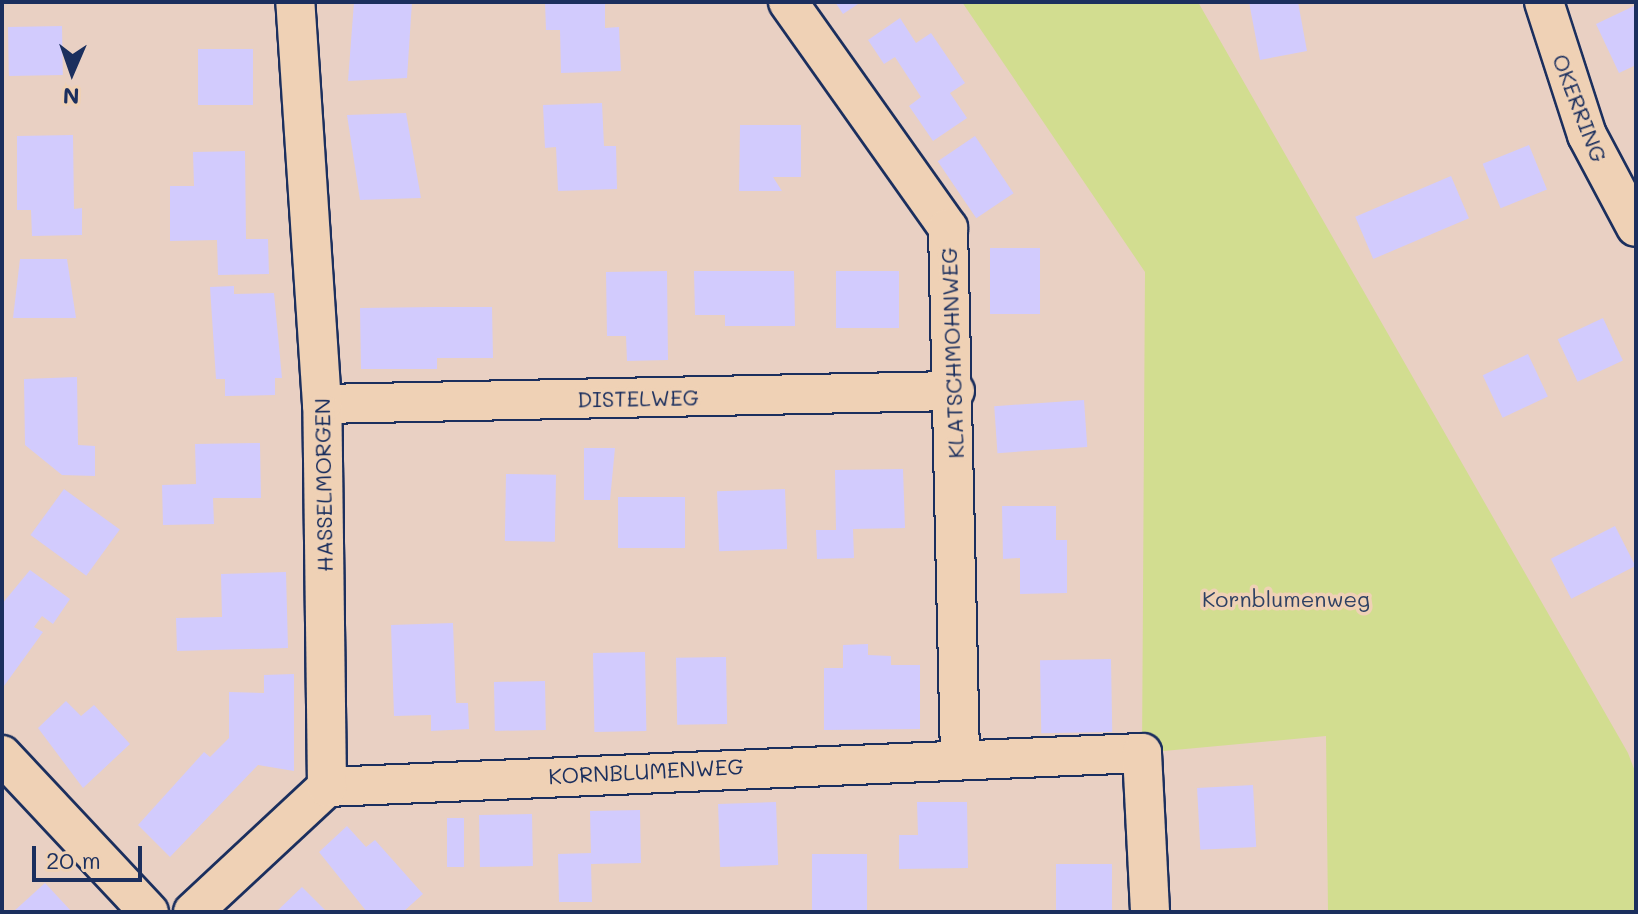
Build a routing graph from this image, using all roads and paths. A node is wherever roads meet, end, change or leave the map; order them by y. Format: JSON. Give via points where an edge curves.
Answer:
{"nodes":[{"id":1,"x":295,"y":2,"type":"edge"},
{"id":2,"x":788,"y":2,"type":"edge"},
{"id":3,"x":1544,"y":2,"type":"edge"},
{"id":4,"x":1633,"y":214,"type":"edge"},
{"id":5,"x":955,"y":391,"type":"junction"},
{"id":6,"x":322,"y":404,"type":"junction"},
{"id":7,"x":2,"y":755,"type":"edge"},
{"id":8,"x":960,"y":755,"type":"junction"},
{"id":9,"x":327,"y":787,"type":"junction"},
{"id":10,"x":149,"y":912,"type":"edge"},
{"id":11,"x":193,"y":912,"type":"edge"},
{"id":12,"x":1150,"y":912,"type":"edge"}],
"edges":[{"from":1,"to":6,"type":"street","name":"HASSELMORGEN"},
{"from":2,"to":5,"type":"street","name":"KLATSCHMOHNWEG","via":[[948,228]]},
{"from":3,"to":4,"type":"street","name":"OKERRING","via":[[1587,135]]},
{"from":5,"to":6,"type":"street","name":"DISTELWEG"},
{"from":5,"to":8,"type":"street","name":"KLATSCHMOHNWEG"},
{"from":6,"to":9,"type":"street","name":"HASSELMORGEN"},
{"from":7,"to":10,"type":"street"},
{"from":8,"to":9,"type":"street","name":"KORNBLUMENWEG"},
{"from":8,"to":12,"type":"street","name":"KORNBLUMENWEG","via":[[1142,753]]},
{"from":9,"to":11,"type":"street"}]}
